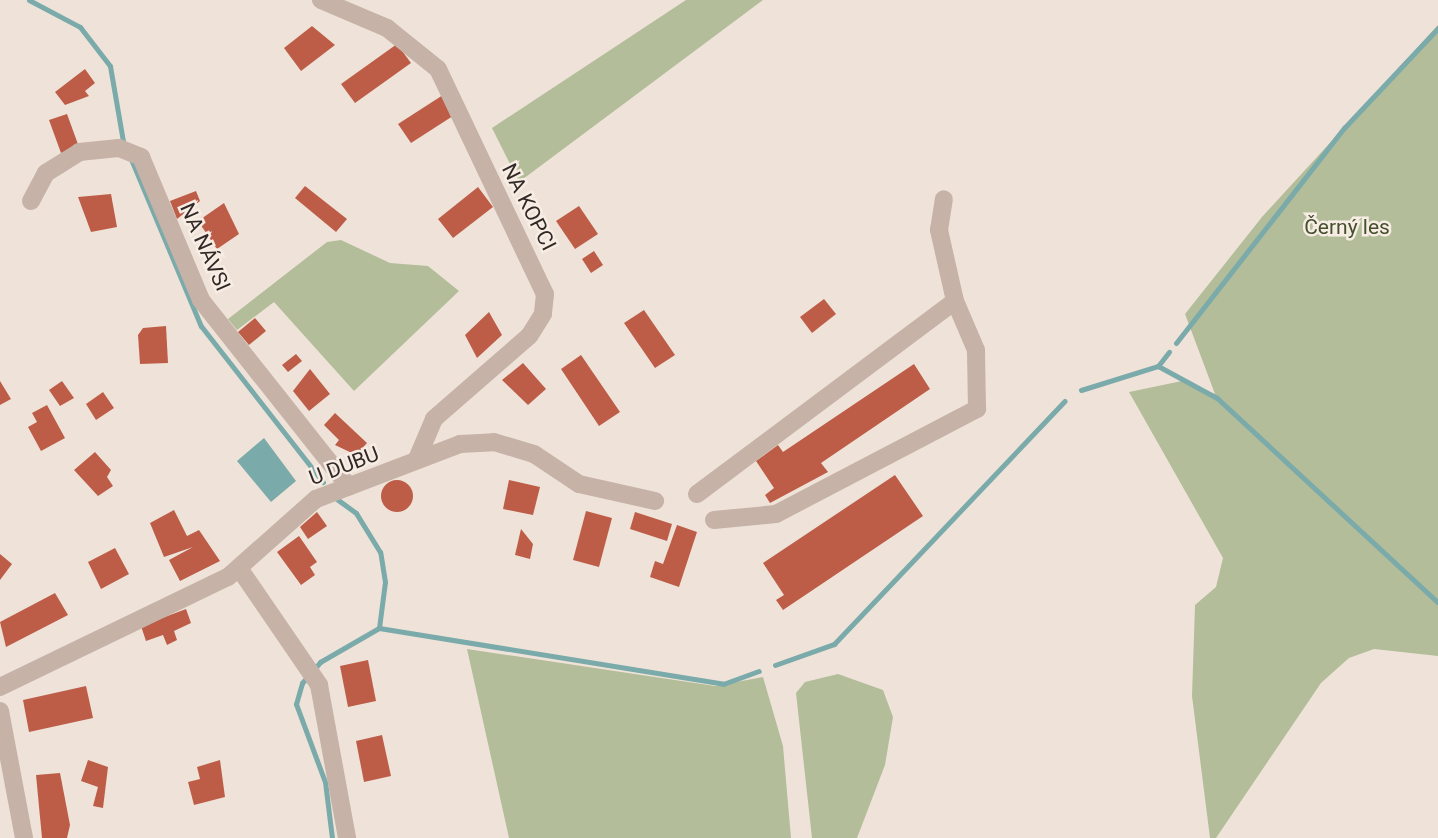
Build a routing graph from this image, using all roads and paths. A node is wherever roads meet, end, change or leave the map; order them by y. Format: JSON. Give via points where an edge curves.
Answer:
{"nodes":[{"id":1,"x":321,"y":0,"type":"edge"},
{"id":2,"x":944,"y":199,"type":"dead end"},
{"id":3,"x":32,"y":201,"type":"dead end"},
{"id":4,"x":954,"y":301,"type":"junction"},
{"id":5,"x":417,"y":459,"type":"junction"},
{"id":6,"x":349,"y":487,"type":"junction"},
{"id":7,"x":697,"y":494,"type":"dead end"},
{"id":8,"x":655,"y":501,"type":"dead end"},
{"id":9,"x":714,"y":520,"type":"dead end"},
{"id":10,"x":239,"y":568,"type":"junction"},
{"id":11,"x":0,"y":687,"type":"edge"},
{"id":12,"x":0,"y":711,"type":"edge"},
{"id":13,"x":6,"y":769,"type":"edge"},
{"id":14,"x":24,"y":838,"type":"edge"},
{"id":15,"x":347,"y":838,"type":"edge"}],
"edges":[{"from":1,"to":5,"type":"street","name":"NA KOPCI","via":[[387,29],[438,69],[545,295],[543,314],[529,336],[434,419]]},
{"from":2,"to":4,"type":"street","via":[[939,230]]},
{"from":3,"to":6,"type":"street","name":"NA NÁVSI","via":[[46,173],[79,152],[119,148],[141,157],[201,300]]},
{"from":4,"to":7,"type":"street"},
{"from":4,"to":9,"type":"street","via":[[976,350],[976,409],[776,513]]},
{"from":5,"to":6,"type":"street","name":"U DUBU"},
{"from":5,"to":8,"type":"street","name":"U DUBU","via":[[460,444],[494,442],[534,454],[579,484]]},
{"from":6,"to":10,"type":"street","name":"U DUBU","via":[[316,499],[285,520]]},
{"from":10,"to":11,"type":"street","name":"U DUBU"},
{"from":10,"to":15,"type":"street","via":[[310,673]]},
{"from":12,"to":13,"type":"street"},
{"from":13,"to":14,"type":"street"}]}
